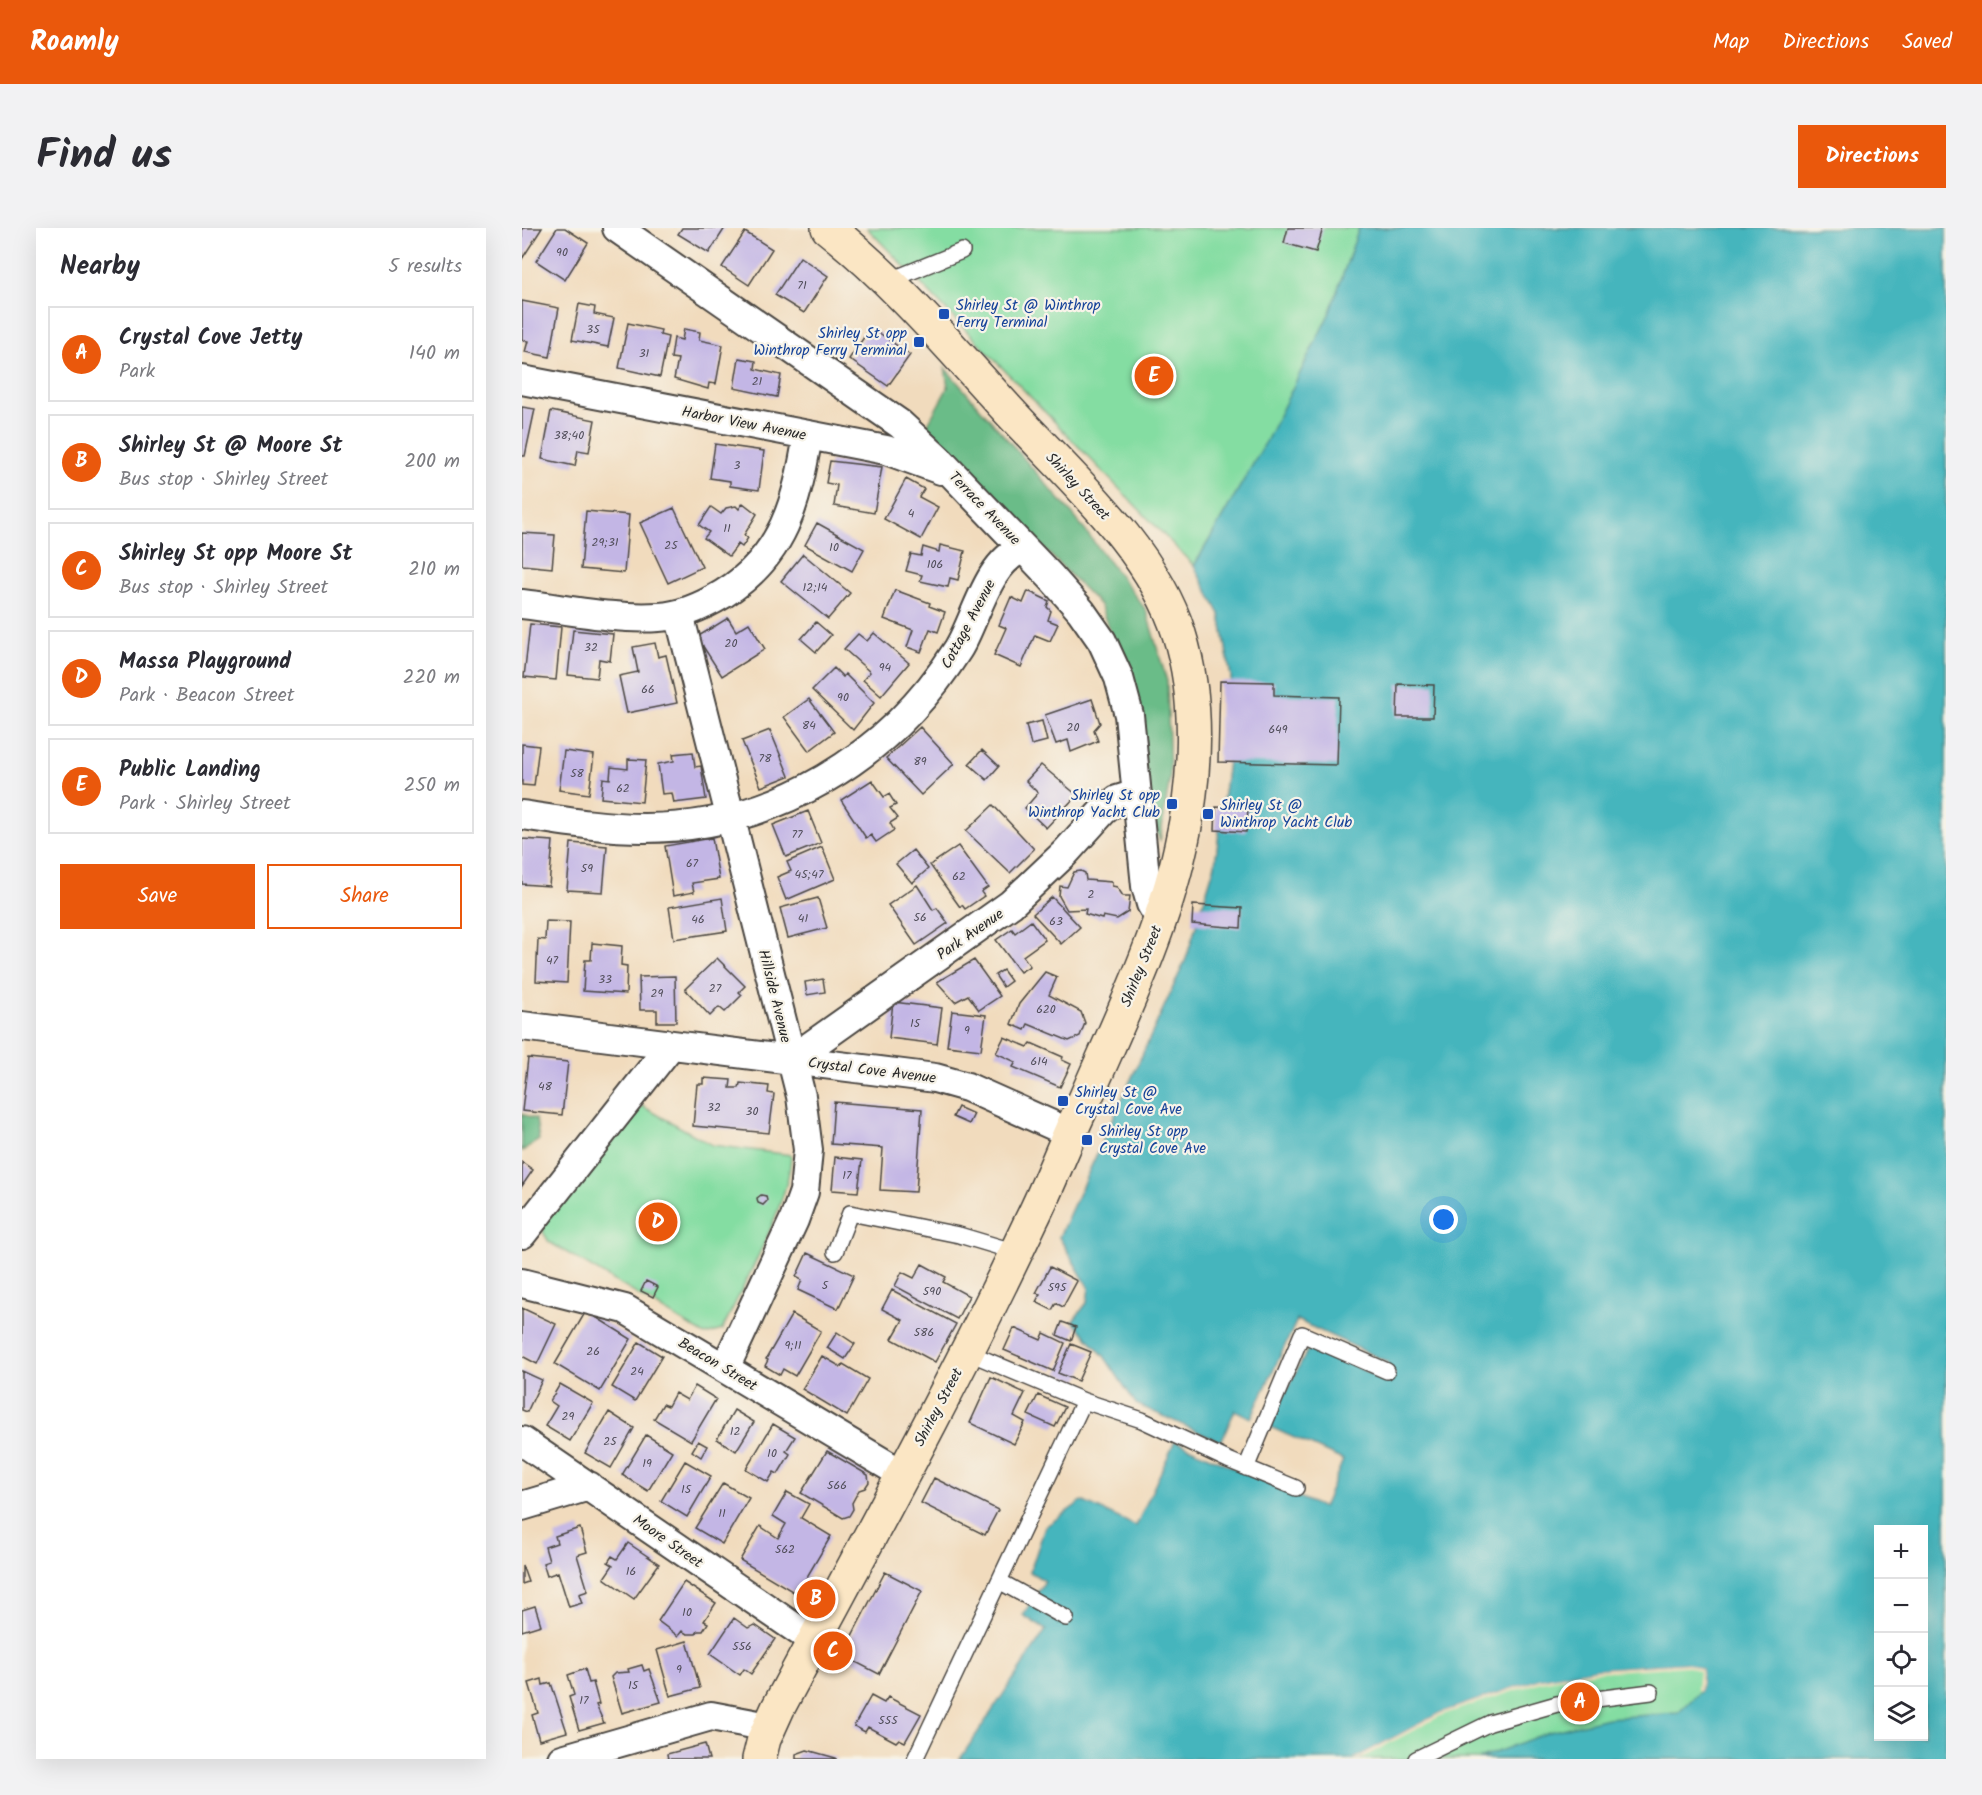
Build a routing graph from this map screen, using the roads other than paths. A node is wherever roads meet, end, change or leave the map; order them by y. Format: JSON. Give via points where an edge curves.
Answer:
{"nodes":[{"id":1,"x":617,"y":228,"type":"edge"},
{"id":2,"x":828,"y":228,"type":"edge"},
{"id":3,"x":962,"y":251,"type":"dead end"},
{"id":4,"x":888,"y":281,"type":"junction"},
{"id":5,"x":522,"y":380,"type":"edge"},
{"id":6,"x":808,"y":435,"type":"junction"},
{"id":7,"x":961,"y":483,"type":"junction"},
{"id":8,"x":1023,"y":548,"type":"junction"},
{"id":9,"x":522,"y":604,"type":"edge"},
{"id":10,"x":679,"y":614,"type":"junction"},
{"id":11,"x":1136,"y":794,"type":"junction"},
{"id":12,"x":522,"y":815,"type":"edge"},
{"id":13,"x":730,"y":817,"type":"junction"},
{"id":14,"x":1160,"y":918,"type":"junction"},
{"id":15,"x":522,"y":1026,"type":"edge"},
{"id":16,"x":672,"y":1045,"type":"junction"},
{"id":17,"x":791,"y":1060,"type":"junction"},
{"id":18,"x":1070,"y":1133,"type":"junction"},
{"id":19,"x":522,"y":1234,"type":"edge"},
{"id":20,"x":835,"y":1252,"type":"dead end"},
{"id":21,"x":1016,"y":1252,"type":"junction"},
{"id":22,"x":522,"y":1283,"type":"edge"},
{"id":23,"x":967,"y":1352,"type":"junction"},
{"id":24,"x":725,"y":1368,"type":"junction"},
{"id":25,"x":1387,"y":1371,"type":"dead end"},
{"id":26,"x":1084,"y":1401,"type":"junction"},
{"id":27,"x":522,"y":1442,"type":"edge"},
{"id":28,"x":1246,"y":1468,"type":"junction"},
{"id":29,"x":902,"y":1474,"type":"junction"},
{"id":30,"x":589,"y":1486,"type":"junction"},
{"id":31,"x":1296,"y":1488,"type":"dead end"},
{"id":32,"x":522,"y":1506,"type":"edge"},
{"id":33,"x":999,"y":1581,"type":"junction"},
{"id":34,"x":1066,"y":1618,"type":"dead end"},
{"id":35,"x":814,"y":1641,"type":"junction"},
{"id":36,"x":1651,"y":1692,"type":"dead end"},
{"id":37,"x":769,"y":1727,"type":"junction"},
{"id":38,"x":562,"y":1759,"type":"edge"},
{"id":39,"x":759,"y":1759,"type":"edge"},
{"id":40,"x":915,"y":1759,"type":"edge"},
{"id":41,"x":1416,"y":1759,"type":"edge"}],
"edges":[{"from":1,"to":7,"type":"street","name":"Terrace Avenue","via":[[890,417]]},
{"from":2,"to":4,"type":"main road","name":"Shirley Street"},
{"from":3,"to":4,"type":"lane"},
{"from":4,"to":14,"type":"main road","name":"Shirley Street","via":[[1112,522],[1143,561],[1168,603],[1186,659],[1192,758],[1182,844]]},
{"from":5,"to":6,"type":"street","name":"Harbor View Avenue"},
{"from":6,"to":7,"type":"street","name":"Harbor View Avenue","via":[[901,454]]},
{"from":6,"to":10,"type":"street","via":[[791,513],[761,564],[717,597]]},
{"from":7,"to":8,"type":"street","name":"Terrace Avenue"},
{"from":8,"to":11,"type":"street","name":"Terrace Avenue","via":[[1085,616],[1114,665],[1129,715]]},
{"from":8,"to":13,"type":"street","name":"Cottage Avenue","via":[[1002,562],[950,662],[916,707],[891,732],[825,779],[773,804]]},
{"from":9,"to":10,"type":"street","via":[[637,618]]},
{"from":10,"to":13,"type":"street","name":"Hillside Avenue"},
{"from":11,"to":14,"type":"street","name":"Terrace Avenue","via":[[1146,886]]},
{"from":11,"to":17,"type":"street","name":"Park Avenue","via":[[1102,811],[1058,861],[1005,909]]},
{"from":12,"to":13,"type":"street","name":"Cottage Avenue","via":[[646,828]]},
{"from":13,"to":17,"type":"street","name":"Hillside Avenue"},
{"from":14,"to":18,"type":"main road","name":"Shirley Street"},
{"from":15,"to":16,"type":"street","name":"Crystal Cove Avenue"},
{"from":16,"to":17,"type":"street","name":"Crystal Cove Avenue"},
{"from":16,"to":19,"type":"street"},
{"from":17,"to":18,"type":"street","name":"Crystal Cove Avenue","via":[[951,1082]]},
{"from":17,"to":24,"type":"street","name":"Hillside Avenue","via":[[807,1136],[804,1192]]},
{"from":18,"to":21,"type":"main road","name":"Shirley Street"},
{"from":20,"to":21,"type":"lane","via":[[850,1213],[959,1235]]},
{"from":21,"to":23,"type":"main road","name":"Shirley Street"},
{"from":22,"to":24,"type":"street","name":"Beacon Street","via":[[616,1305]]},
{"from":23,"to":26,"type":"lane"},
{"from":23,"to":29,"type":"main road","name":"Shirley Street"},
{"from":24,"to":29,"type":"street","name":"Beacon Street"},
{"from":25,"to":28,"type":"lane","via":[[1302,1334]]},
{"from":26,"to":28,"type":"lane","via":[[1142,1420]]},
{"from":26,"to":33,"type":"lane"},
{"from":27,"to":30,"type":"street","name":"Moore Street"},
{"from":28,"to":31,"type":"lane"},
{"from":29,"to":35,"type":"main road","name":"Shirley Street"},
{"from":30,"to":32,"type":"street"},
{"from":30,"to":35,"type":"street","name":"Moore Street"},
{"from":33,"to":34,"type":"lane"},
{"from":33,"to":40,"type":"lane"},
{"from":35,"to":37,"type":"main road","name":"Shirley Street"},
{"from":36,"to":41,"type":"lane","via":[[1557,1704],[1501,1720]]},
{"from":37,"to":38,"type":"street","via":[[711,1716]]},
{"from":37,"to":39,"type":"main road","name":"Shirley Street"}]}
